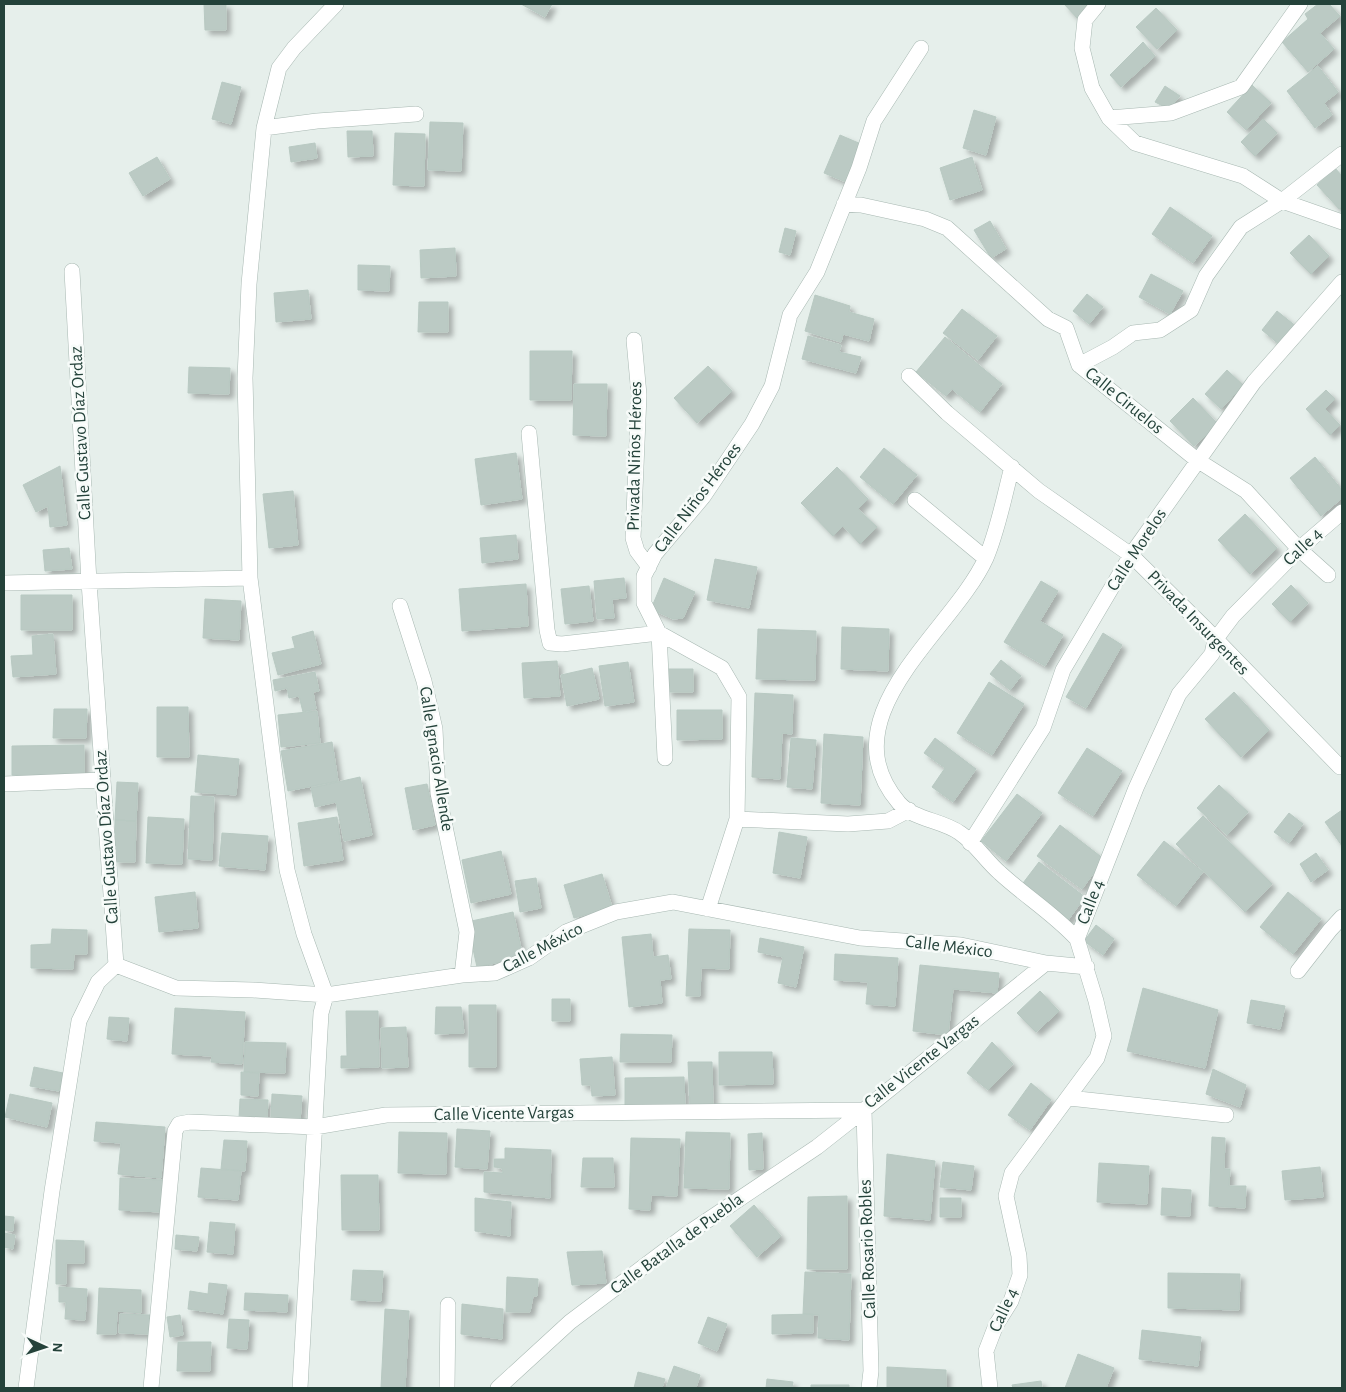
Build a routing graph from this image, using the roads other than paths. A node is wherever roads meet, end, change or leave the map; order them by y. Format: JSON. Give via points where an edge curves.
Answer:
{"nodes":[{"id":1,"x":336,"y":4,"type":"edge"},
{"id":2,"x":1098,"y":4,"type":"edge"},
{"id":3,"x":1300,"y":4,"type":"edge"},
{"id":4,"x":922,"y":48,"type":"dead end"},
{"id":5,"x":416,"y":114,"type":"dead end"},
{"id":6,"x":1110,"y":118,"type":"junction"},
{"id":7,"x":264,"y":128,"type":"junction"},
{"id":8,"x":1342,"y":154,"type":"edge"},
{"id":9,"x":1282,"y":201,"type":"junction"},
{"id":10,"x":844,"y":204,"type":"junction"},
{"id":11,"x":1342,"y":222,"type":"edge"},
{"id":12,"x":72,"y":271,"type":"dead end"},
{"id":13,"x":1342,"y":282,"type":"edge"},
{"id":14,"x":634,"y":340,"type":"dead end"},
{"id":15,"x":1079,"y":365,"type":"junction"},
{"id":16,"x":909,"y":376,"type":"dead end"},
{"id":17,"x":529,"y":432,"type":"dead end"},
{"id":18,"x":1197,"y":460,"type":"junction"},
{"id":19,"x":1012,"y":467,"type":"junction"},
{"id":20,"x":916,"y":500,"type":"dead end"},
{"id":21,"x":1342,"y":512,"type":"edge"},
{"id":22,"x":1299,"y":549,"type":"junction"},
{"id":23,"x":1131,"y":555,"type":"junction"},
{"id":24,"x":985,"y":558,"type":"junction"},
{"id":25,"x":649,"y":567,"type":"junction"},
{"id":26,"x":1328,"y":575,"type":"dead end"},
{"id":27,"x":250,"y":578,"type":"junction"},
{"id":28,"x":89,"y":582,"type":"junction"},
{"id":29,"x":4,"y":583,"type":"edge"},
{"id":30,"x":400,"y":606,"type":"dead end"},
{"id":31,"x":659,"y":633,"type":"junction"},
{"id":32,"x":1215,"y":640,"type":"junction"},
{"id":33,"x":665,"y":758,"type":"dead end"},
{"id":34,"x":1340,"y":767,"type":"dead end"},
{"id":35,"x":102,"y":780,"type":"junction"},
{"id":36,"x":4,"y":784,"type":"edge"},
{"id":37,"x":910,"y":810,"type":"junction"},
{"id":38,"x":737,"y":819,"type":"junction"},
{"id":39,"x":970,"y":843,"type":"junction"},
{"id":40,"x":708,"y":909,"type":"junction"},
{"id":41,"x":1342,"y":918,"type":"edge"},
{"id":42,"x":1077,"y":939,"type":"junction"},
{"id":43,"x":1046,"y":963,"type":"junction"},
{"id":44,"x":116,"y":965,"type":"junction"},
{"id":45,"x":1087,"y":967,"type":"junction"},
{"id":46,"x":1298,"y":971,"type":"dead end"},
{"id":47,"x":462,"y":975,"type":"junction"},
{"id":48,"x":326,"y":995,"type":"junction"},
{"id":49,"x":1069,"y":1098,"type":"junction"},
{"id":50,"x":864,"y":1110,"type":"junction"},
{"id":51,"x":1226,"y":1115,"type":"dead end"},
{"id":52,"x":315,"y":1127,"type":"junction"},
{"id":53,"x":448,"y":1305,"type":"dead end"},
{"id":54,"x":26,"y":1388,"type":"edge"},
{"id":55,"x":151,"y":1388,"type":"edge"},
{"id":56,"x":300,"y":1388,"type":"edge"},
{"id":57,"x":447,"y":1388,"type":"edge"},
{"id":58,"x":498,"y":1388,"type":"edge"},
{"id":59,"x":869,"y":1388,"type":"edge"},
{"id":60,"x":990,"y":1388,"type":"edge"}],
"edges":[{"from":1,"to":7,"type":"street","via":[[279,68]]},
{"from":2,"to":6,"type":"street","via":[[1085,20],[1082,48],[1092,88]]},
{"from":3,"to":6,"type":"street","via":[[1241,87],[1171,113]]},
{"from":4,"to":10,"type":"street","name":"Calle Niños Héroes","via":[[874,121]]},
{"from":5,"to":7,"type":"street"},
{"from":6,"to":9,"type":"street","via":[[1135,143],[1244,176]]},
{"from":7,"to":27,"type":"street","via":[[249,284],[246,378]]},
{"from":8,"to":9,"type":"street"},
{"from":9,"to":11,"type":"street"},
{"from":9,"to":15,"type":"street","via":[[1241,227],[1206,276],[1191,310],[1160,330],[1133,333]]},
{"from":10,"to":15,"type":"street","name":"Calle Ciruelos","via":[[925,219],[947,228],[1048,319],[1066,328]]},
{"from":10,"to":25,"type":"street","name":"Calle Niños Héroes","via":[[817,272],[790,315],[772,386],[752,424],[703,497],[655,554]]},
{"from":12,"to":28,"type":"street","name":"Calle Gustavo Díaz Ordaz"},
{"from":13,"to":18,"type":"street","name":"Calle Morelos","via":[[1254,382]]},
{"from":14,"to":25,"type":"street","name":"Privada Niños Héroes","via":[[639,395],[633,538],[637,551]]},
{"from":15,"to":18,"type":"street","name":"Calle Ciruelos"},
{"from":16,"to":19,"type":"street","name":"Privada Insurgentes","via":[[947,413]]},
{"from":17,"to":31,"type":"street","via":[[550,643]]},
{"from":18,"to":22,"type":"street","name":"Calle Ciruelos","via":[[1246,491]]},
{"from":18,"to":23,"type":"street","name":"Calle Morelos"},
{"from":19,"to":23,"type":"street","name":"Privada Insurgentes","via":[[1040,491]]},
{"from":19,"to":24,"type":"street"},
{"from":20,"to":24,"type":"street"},
{"from":21,"to":22,"type":"street","name":"Calle 4"},
{"from":22,"to":26,"type":"street","name":"Calle Ciruelos"},
{"from":22,"to":32,"type":"street","name":"Calle 4","via":[[1233,616]]},
{"from":23,"to":32,"type":"street","name":"Privada Insurgentes"},
{"from":23,"to":39,"type":"street","name":"Calle Morelos","via":[[1063,670],[1043,728]]},
{"from":24,"to":37,"type":"street","via":[[965,592],[900,677],[878,723],[876,755],[885,781],[900,804]]},
{"from":25,"to":31,"type":"street","name":"Calle Niños Héroes","via":[[644,576],[644,603]]},
{"from":27,"to":28,"type":"street"},
{"from":27,"to":48,"type":"street","via":[[287,870],[304,934]]},
{"from":28,"to":29,"type":"street"},
{"from":28,"to":35,"type":"street","name":"Calle Gustavo Díaz Ordaz"},
{"from":30,"to":47,"type":"street","name":"Calle Ignacio Allende","via":[[424,681],[435,729],[438,793],[467,932]]},
{"from":31,"to":33,"type":"street"},
{"from":31,"to":38,"type":"street","via":[[722,668],[739,697]]},
{"from":32,"to":34,"type":"street","name":"Privada Insurgentes"},
{"from":32,"to":42,"type":"street","name":"Calle 4","via":[[1212,654],[1180,694],[1136,788]]},
{"from":35,"to":36,"type":"street"},
{"from":35,"to":44,"type":"street","name":"Calle Gustavo Díaz Ordaz"},
{"from":37,"to":38,"type":"street","via":[[888,821],[848,824]]},
{"from":37,"to":39,"type":"street","via":[[960,832]]},
{"from":38,"to":40,"type":"street"},
{"from":39,"to":42,"type":"street","via":[[1000,873],[1062,922]]},
{"from":40,"to":43,"type":"street","name":"Calle México","via":[[860,938],[962,945]]},
{"from":40,"to":47,"type":"street","name":"Calle México","via":[[673,902],[616,912],[566,932],[530,958],[495,973]]},
{"from":41,"to":46,"type":"street"},
{"from":42,"to":45,"type":"street","name":"Calle 4"},
{"from":43,"to":45,"type":"street","name":"Calle México"},
{"from":43,"to":50,"type":"street","name":"Calle Vicente Vargas"},
{"from":44,"to":48,"type":"street","name":"Calle México","via":[[176,988]]},
{"from":44,"to":54,"type":"street","via":[[98,982],[79,1021]]},
{"from":45,"to":49,"type":"street","name":"Calle 4","via":[[1104,1036],[1097,1058]]},
{"from":47,"to":48,"type":"street","name":"Calle México"},
{"from":48,"to":52,"type":"street","via":[[321,1013]]},
{"from":49,"to":51,"type":"street"},
{"from":49,"to":60,"type":"street","name":"Calle 4","via":[[1012,1173],[1006,1196],[1020,1275],[986,1351]]},
{"from":50,"to":52,"type":"street","name":"Calle Vicente Vargas","via":[[386,1115]]},
{"from":50,"to":58,"type":"street","name":"Calle Batalla de Puebla","via":[[818,1147],[687,1234],[570,1322]]},
{"from":50,"to":59,"type":"street","name":"Calle Rosario Robles","via":[[872,1371]]},
{"from":52,"to":55,"type":"street","name":"Calle Vicente Vargas","via":[[179,1124],[175,1131]]},
{"from":52,"to":56,"type":"street"},
{"from":53,"to":57,"type":"street"}]}
